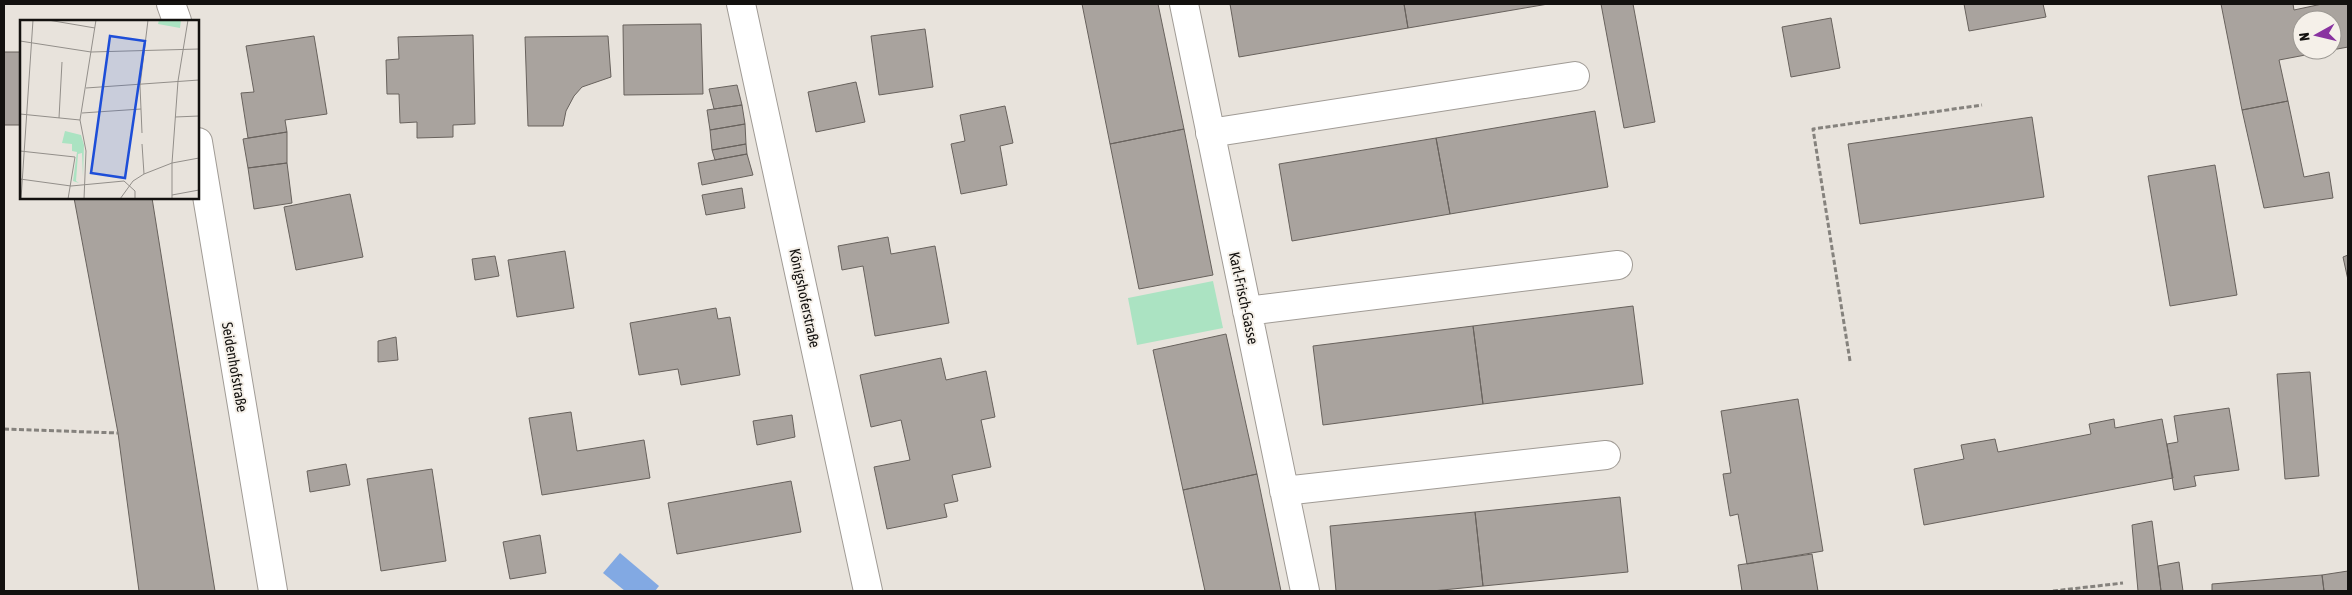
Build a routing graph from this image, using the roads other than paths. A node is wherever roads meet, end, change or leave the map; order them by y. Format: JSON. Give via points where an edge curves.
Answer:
{"nodes":[{"id":1,"x":171,"y":4,"type":"edge"},
{"id":2,"x":741,"y":4,"type":"edge"},
{"id":3,"x":1184,"y":4,"type":"edge"},
{"id":4,"x":177,"y":20,"type":"edge"},
{"id":5,"x":1576,"y":76,"type":"dead end"},
{"id":6,"x":1210,"y":133,"type":"junction"},
{"id":7,"x":199,"y":148,"type":"edge"},
{"id":8,"x":1618,"y":265,"type":"dead end"},
{"id":9,"x":1247,"y":311,"type":"junction"},
{"id":10,"x":1606,"y":455,"type":"dead end"},
{"id":11,"x":1284,"y":491,"type":"junction"},
{"id":12,"x":273,"y":591,"type":"edge"},
{"id":13,"x":868,"y":591,"type":"edge"},
{"id":14,"x":1305,"y":591,"type":"edge"}],
"edges":[{"from":1,"to":4,"type":"street"},
{"from":2,"to":13,"type":"street","name":"Königshoferstraße"},
{"from":3,"to":6,"type":"street","name":"Karl-Frisch-Gasse"},
{"from":5,"to":6,"type":"street"},
{"from":6,"to":9,"type":"street","name":"Karl-Frisch-Gasse"},
{"from":7,"to":12,"type":"street","name":"Seidenhofstraße"},
{"from":8,"to":9,"type":"street"},
{"from":9,"to":11,"type":"street","name":"Karl-Frisch-Gasse"},
{"from":10,"to":11,"type":"street"},
{"from":11,"to":14,"type":"street","name":"Karl-Frisch-Gasse"}]}
